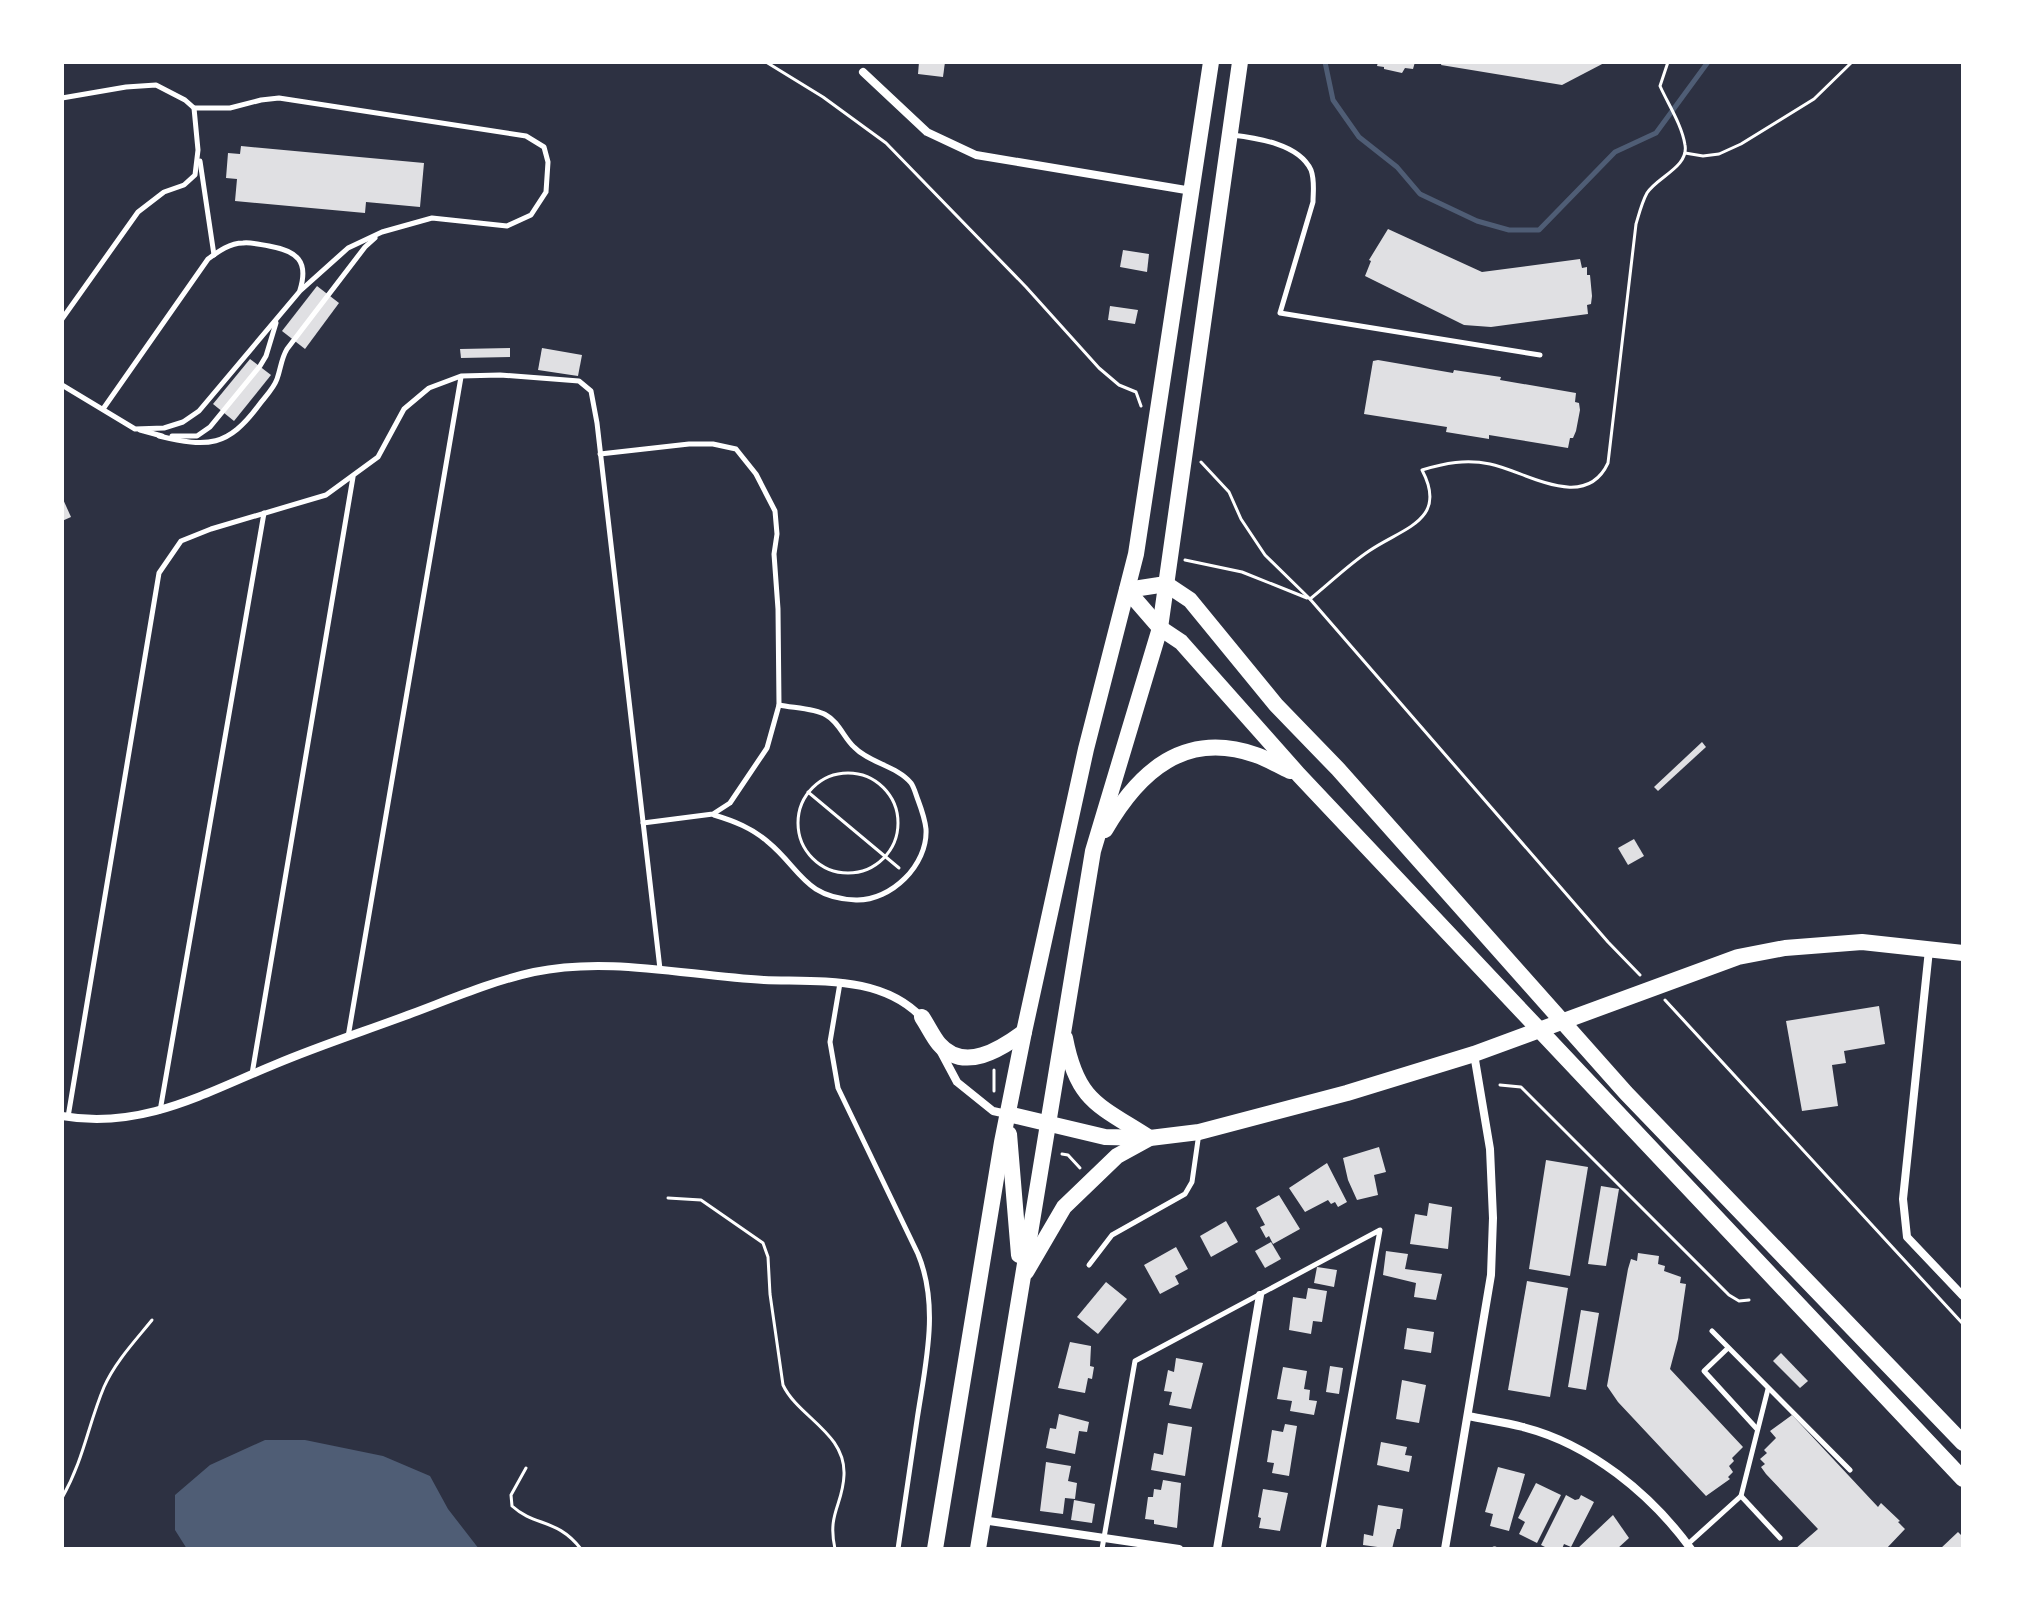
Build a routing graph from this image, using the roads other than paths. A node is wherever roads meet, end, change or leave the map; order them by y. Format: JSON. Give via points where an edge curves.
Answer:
{"nodes":[{"id":1,"x":1211,"y":62,"type":"edge"},
{"id":2,"x":1240,"y":62,"type":"edge"},
{"id":3,"x":863,"y":72,"type":"dead end"},
{"id":4,"x":62,"y":98,"type":"edge"},
{"id":5,"x":194,"y":108,"type":"junction"},
{"id":6,"x":1231,"y":135,"type":"junction"},
{"id":7,"x":198,"y":150,"type":"junction"},
{"id":8,"x":1193,"y":191,"type":"junction"},
{"id":9,"x":382,"y":232,"type":"junction"},
{"id":10,"x":214,"y":255,"type":"junction"},
{"id":11,"x":300,"y":291,"type":"junction"},
{"id":12,"x":62,"y":319,"type":"edge"},
{"id":13,"x":276,"y":322,"type":"junction"},
{"id":14,"x":1540,"y":355,"type":"dead end"},
{"id":15,"x":461,"y":376,"type":"junction"},
{"id":16,"x":62,"y":385,"type":"edge"},
{"id":17,"x":103,"y":409,"type":"junction"},
{"id":18,"x":135,"y":429,"type":"junction"},
{"id":19,"x":159,"y":436,"type":"junction"},
{"id":20,"x":600,"y":454,"type":"junction"},
{"id":21,"x":354,"y":476,"type":"junction"},
{"id":22,"x":264,"y":513,"type":"junction"},
{"id":23,"x":1166,"y":584,"type":"junction"},
{"id":24,"x":1127,"y":590,"type":"junction"},
{"id":25,"x":1160,"y":628,"type":"junction"},
{"id":26,"x":779,"y":705,"type":"junction"},
{"id":27,"x":1299,"y":775,"type":"junction"},
{"id":28,"x":713,"y":814,"type":"junction"},
{"id":29,"x":643,"y":823,"type":"junction"},
{"id":30,"x":1093,"y":851,"type":"junction"},
{"id":31,"x":1929,"y":950,"type":"junction"},
{"id":32,"x":1963,"y":953,"type":"edge"},
{"id":33,"x":660,"y":970,"type":"junction"},
{"id":34,"x":840,"y":982,"type":"junction"},
{"id":35,"x":922,"y":1017,"type":"junction"},
{"id":36,"x":1063,"y":1026,"type":"junction"},
{"id":37,"x":1024,"y":1032,"type":"junction"},
{"id":38,"x":348,"y":1037,"type":"junction"},
{"id":39,"x":1474,"y":1054,"type":"junction"},
{"id":40,"x":252,"y":1074,"type":"junction"},
{"id":41,"x":160,"y":1111,"type":"junction"},
{"id":42,"x":1008,"y":1114,"type":"junction"},
{"id":43,"x":65,"y":1117,"type":"edge"},
{"id":44,"x":1046,"y":1125,"type":"junction"},
{"id":45,"x":1199,"y":1132,"type":"junction"},
{"id":46,"x":1150,"y":1138,"type":"junction"},
{"id":47,"x":1089,"y":1265,"type":"dead end"},
{"id":48,"x":1021,"y":1280,"type":"junction"},
{"id":49,"x":1260,"y":1295,"type":"junction"},
{"id":50,"x":1963,"y":1296,"type":"edge"},
{"id":51,"x":1712,"y":1331,"type":"dead end"},
{"id":52,"x":1728,"y":1348,"type":"junction"},
{"id":53,"x":1768,"y":1389,"type":"junction"},
{"id":54,"x":1468,"y":1416,"type":"junction"},
{"id":55,"x":1758,"y":1429,"type":"junction"},
{"id":56,"x":1963,"y":1443,"type":"edge"},
{"id":57,"x":1850,"y":1470,"type":"dead end"},
{"id":58,"x":1963,"y":1479,"type":"edge"},
{"id":59,"x":1741,"y":1496,"type":"junction"},
{"id":60,"x":982,"y":1520,"type":"junction"},
{"id":61,"x":1103,"y":1537,"type":"junction"},
{"id":62,"x":1780,"y":1538,"type":"dead end"},
{"id":63,"x":1689,"y":1547,"type":"edge"},
{"id":64,"x":898,"y":1549,"type":"edge"},
{"id":65,"x":935,"y":1549,"type":"edge"},
{"id":66,"x":978,"y":1549,"type":"edge"},
{"id":67,"x":1102,"y":1549,"type":"edge"},
{"id":68,"x":1179,"y":1549,"type":"edge"},
{"id":69,"x":1217,"y":1549,"type":"edge"},
{"id":70,"x":1323,"y":1549,"type":"edge"},
{"id":71,"x":1445,"y":1549,"type":"edge"}],
"edges":[{"from":1,"to":8,"type":"main road"},
{"from":2,"to":6,"type":"main road"},
{"from":3,"to":8,"type":"street","via":[[927,132],[976,155]]},
{"from":4,"to":5,"type":"lane","via":[[156,85]]},
{"from":5,"to":7,"type":"lane"},
{"from":5,"to":9,"type":"lane","via":[[230,108],[279,98],[526,136],[544,147],[546,192],[531,215],[507,226],[432,218]]},
{"from":6,"to":14,"type":"lane","via":[[1264,140],[1298,155],[1310,169],[1313,202],[1280,313]]},
{"from":6,"to":23,"type":"main road"},
{"from":7,"to":10,"type":"lane"},
{"from":7,"to":12,"type":"lane","via":[[195,175],[138,212]]},
{"from":8,"to":24,"type":"main road"},
{"from":9,"to":11,"type":"lane","via":[[348,248]]},
{"from":9,"to":19,"type":"lane","via":[[293,340],[280,361],[276,382],[237,430],[223,440],[202,442]]},
{"from":10,"to":11,"type":"lane","via":[[242,242],[286,249],[302,266]]},
{"from":10,"to":17,"type":"lane"},
{"from":11,"to":13,"type":"lane"},
{"from":13,"to":18,"type":"lane","via":[[199,411],[164,428]]},
{"from":13,"to":19,"type":"lane","via":[[260,366],[210,427],[197,436]]},
{"from":15,"to":20,"type":"lane","via":[[579,381],[591,391]]},
{"from":15,"to":21,"type":"lane","via":[[429,388],[404,409],[378,457]]},
{"from":15,"to":38,"type":"lane"},
{"from":16,"to":17,"type":"lane"},
{"from":17,"to":18,"type":"lane"},
{"from":18,"to":19,"type":"lane"},
{"from":20,"to":26,"type":"lane","via":[[713,444],[736,449],[756,474],[775,511]]},
{"from":20,"to":29,"type":"lane"},
{"from":21,"to":22,"type":"lane","via":[[326,495]]},
{"from":21,"to":40,"type":"lane"},
{"from":22,"to":41,"type":"lane"},
{"from":22,"to":43,"type":"lane","via":[[181,541],[159,573]]},
{"from":23,"to":24,"type":"main road"},
{"from":23,"to":25,"type":"main road"},
{"from":23,"to":56,"type":"main road","via":[[1190,600],[1276,705],[1626,1093]]},
{"from":24,"to":25,"type":"main road"},
{"from":24,"to":37,"type":"main road"},
{"from":25,"to":27,"type":"main road","via":[[1181,642]]},
{"from":25,"to":30,"type":"main road"},
{"from":26,"to":28,"type":"lane","via":[[767,748],[735,797]]},
{"from":26,"to":28,"type":"lane","via":[[823,713],[855,749],[910,782],[926,830],[922,855],[908,876],[886,893],[858,900],[828,894],[802,880],[770,843],[743,824]]},
{"from":27,"to":30,"type":"main road","via":[[1223,747],[1188,750],[1147,775]]},
{"from":27,"to":58,"type":"main road"},
{"from":28,"to":29,"type":"lane"},
{"from":29,"to":33,"type":"lane"},
{"from":30,"to":36,"type":"main road"},
{"from":31,"to":32,"type":"main road"},
{"from":31,"to":39,"type":"main road","via":[[1862,942],[1738,957]]},
{"from":31,"to":50,"type":"street","via":[[1903,1199],[1907,1237]]},
{"from":33,"to":34,"type":"street"},
{"from":33,"to":38,"type":"street","via":[[585,966],[535,972]]},
{"from":34,"to":35,"type":"street","via":[[874,988],[902,1000]]},
{"from":34,"to":64,"type":"lane","via":[[830,1042],[838,1088],[918,1254],[928,1287],[925,1367]]},
{"from":35,"to":37,"type":"main road","via":[[940,1046],[958,1057],[982,1057]]},
{"from":35,"to":42,"type":"street","via":[[957,1082],[993,1111]]},
{"from":36,"to":44,"type":"main road"},
{"from":36,"to":46,"type":"main road","via":[[1070,1066],[1088,1097]]},
{"from":37,"to":42,"type":"main road"},
{"from":38,"to":40,"type":"street"},
{"from":39,"to":45,"type":"main road"},
{"from":39,"to":54,"type":"street","via":[[1490,1149],[1493,1218],[1491,1275]]},
{"from":40,"to":41,"type":"street"},
{"from":41,"to":43,"type":"street","via":[[102,1119]]},
{"from":42,"to":44,"type":"main road"},
{"from":42,"to":48,"type":"main road"},
{"from":42,"to":65,"type":"main road"},
{"from":44,"to":46,"type":"main road","via":[[1105,1137]]},
{"from":44,"to":48,"type":"main road"},
{"from":45,"to":46,"type":"main road"},
{"from":45,"to":47,"type":"lane","via":[[1192,1182],[1185,1194],[1112,1235]]},
{"from":46,"to":48,"type":"main road","via":[[1117,1156],[1064,1207]]},
{"from":48,"to":60,"type":"main road"},
{"from":49,"to":61,"type":"lane","via":[[1135,1361]]},
{"from":49,"to":69,"type":"street"},
{"from":49,"to":70,"type":"lane","via":[[1380,1230]]},
{"from":51,"to":52,"type":"lane"},
{"from":52,"to":53,"type":"lane"},
{"from":52,"to":55,"type":"lane","via":[[1704,1371]]},
{"from":53,"to":55,"type":"lane"},
{"from":53,"to":57,"type":"lane"},
{"from":54,"to":63,"type":"street","via":[[1526,1427],[1579,1448],[1627,1481]]},
{"from":54,"to":71,"type":"street"},
{"from":55,"to":59,"type":"lane"},
{"from":59,"to":62,"type":"lane"},
{"from":59,"to":63,"type":"lane"},
{"from":60,"to":61,"type":"street"},
{"from":60,"to":66,"type":"main road"},
{"from":61,"to":67,"type":"lane"},
{"from":61,"to":68,"type":"street"}]}
